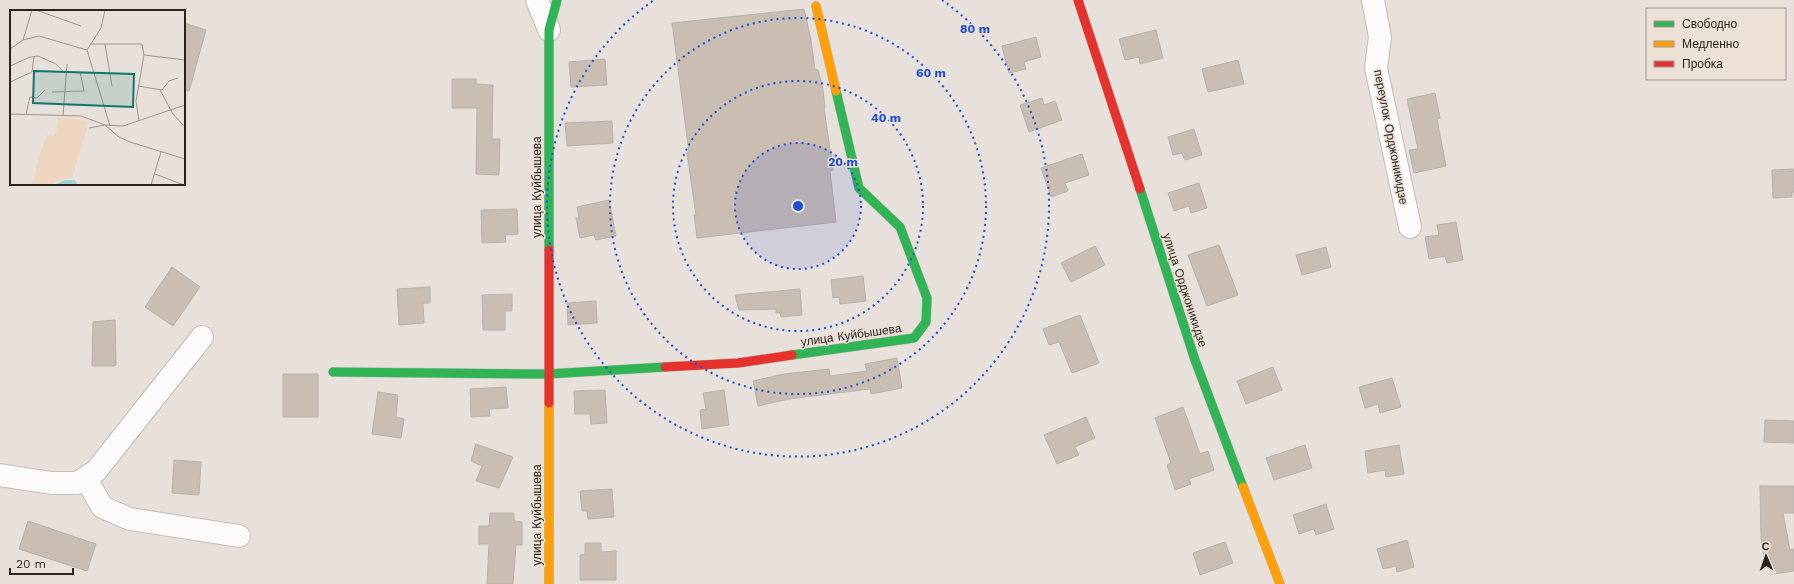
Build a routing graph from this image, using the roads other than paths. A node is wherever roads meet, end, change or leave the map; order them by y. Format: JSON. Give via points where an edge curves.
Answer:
{"nodes":[{"id":1,"x":537,"y":0,"type":"edge"},
{"id":2,"x":557,"y":0,"type":"edge"},
{"id":3,"x":1078,"y":0,"type":"edge"},
{"id":4,"x":1373,"y":0,"type":"edge"},
{"id":5,"x":816,"y":6,"type":"dead end"},
{"id":6,"x":550,"y":30,"type":"junction"},
{"id":7,"x":1410,"y":227,"type":"dead end"},
{"id":8,"x":202,"y":337,"type":"dead end"},
{"id":9,"x":333,"y":372,"type":"dead end"},
{"id":10,"x":548,"y":374,"type":"junction"},
{"id":11,"x":0,"y":475,"type":"edge"},
{"id":12,"x":86,"y":478,"type":"junction"},
{"id":13,"x":239,"y":536,"type":"dead end"},
{"id":14,"x":549,"y":584,"type":"edge"},
{"id":15,"x":1280,"y":584,"type":"edge"}],
"edges":[{"from":1,"to":6,"type":"street"},
{"from":2,"to":6,"type":"street","name":"улица Куйбышева"},
{"from":3,"to":15,"type":"street","name":"улица Орджоникидзе","via":[[1195,360]]},
{"from":4,"to":7,"type":"street","name":"переулок Орджоникидзе","via":[[1380,37],[1376,68]]},
{"from":5,"to":10,"type":"street","name":"улица Куйбышева","via":[[859,188],[900,227],[927,298],[926,322],[914,338],[738,363]]},
{"from":6,"to":10,"type":"street","name":"улица Куйбышева"},
{"from":8,"to":12,"type":"street","via":[[96,471]]},
{"from":9,"to":10,"type":"street","name":"улица Куйбышева"},
{"from":10,"to":14,"type":"street","name":"улица Куйбышева"},
{"from":11,"to":12,"type":"street","via":[[51,483],[77,484]]},
{"from":12,"to":13,"type":"street","via":[[102,507],[130,519]]}]}
